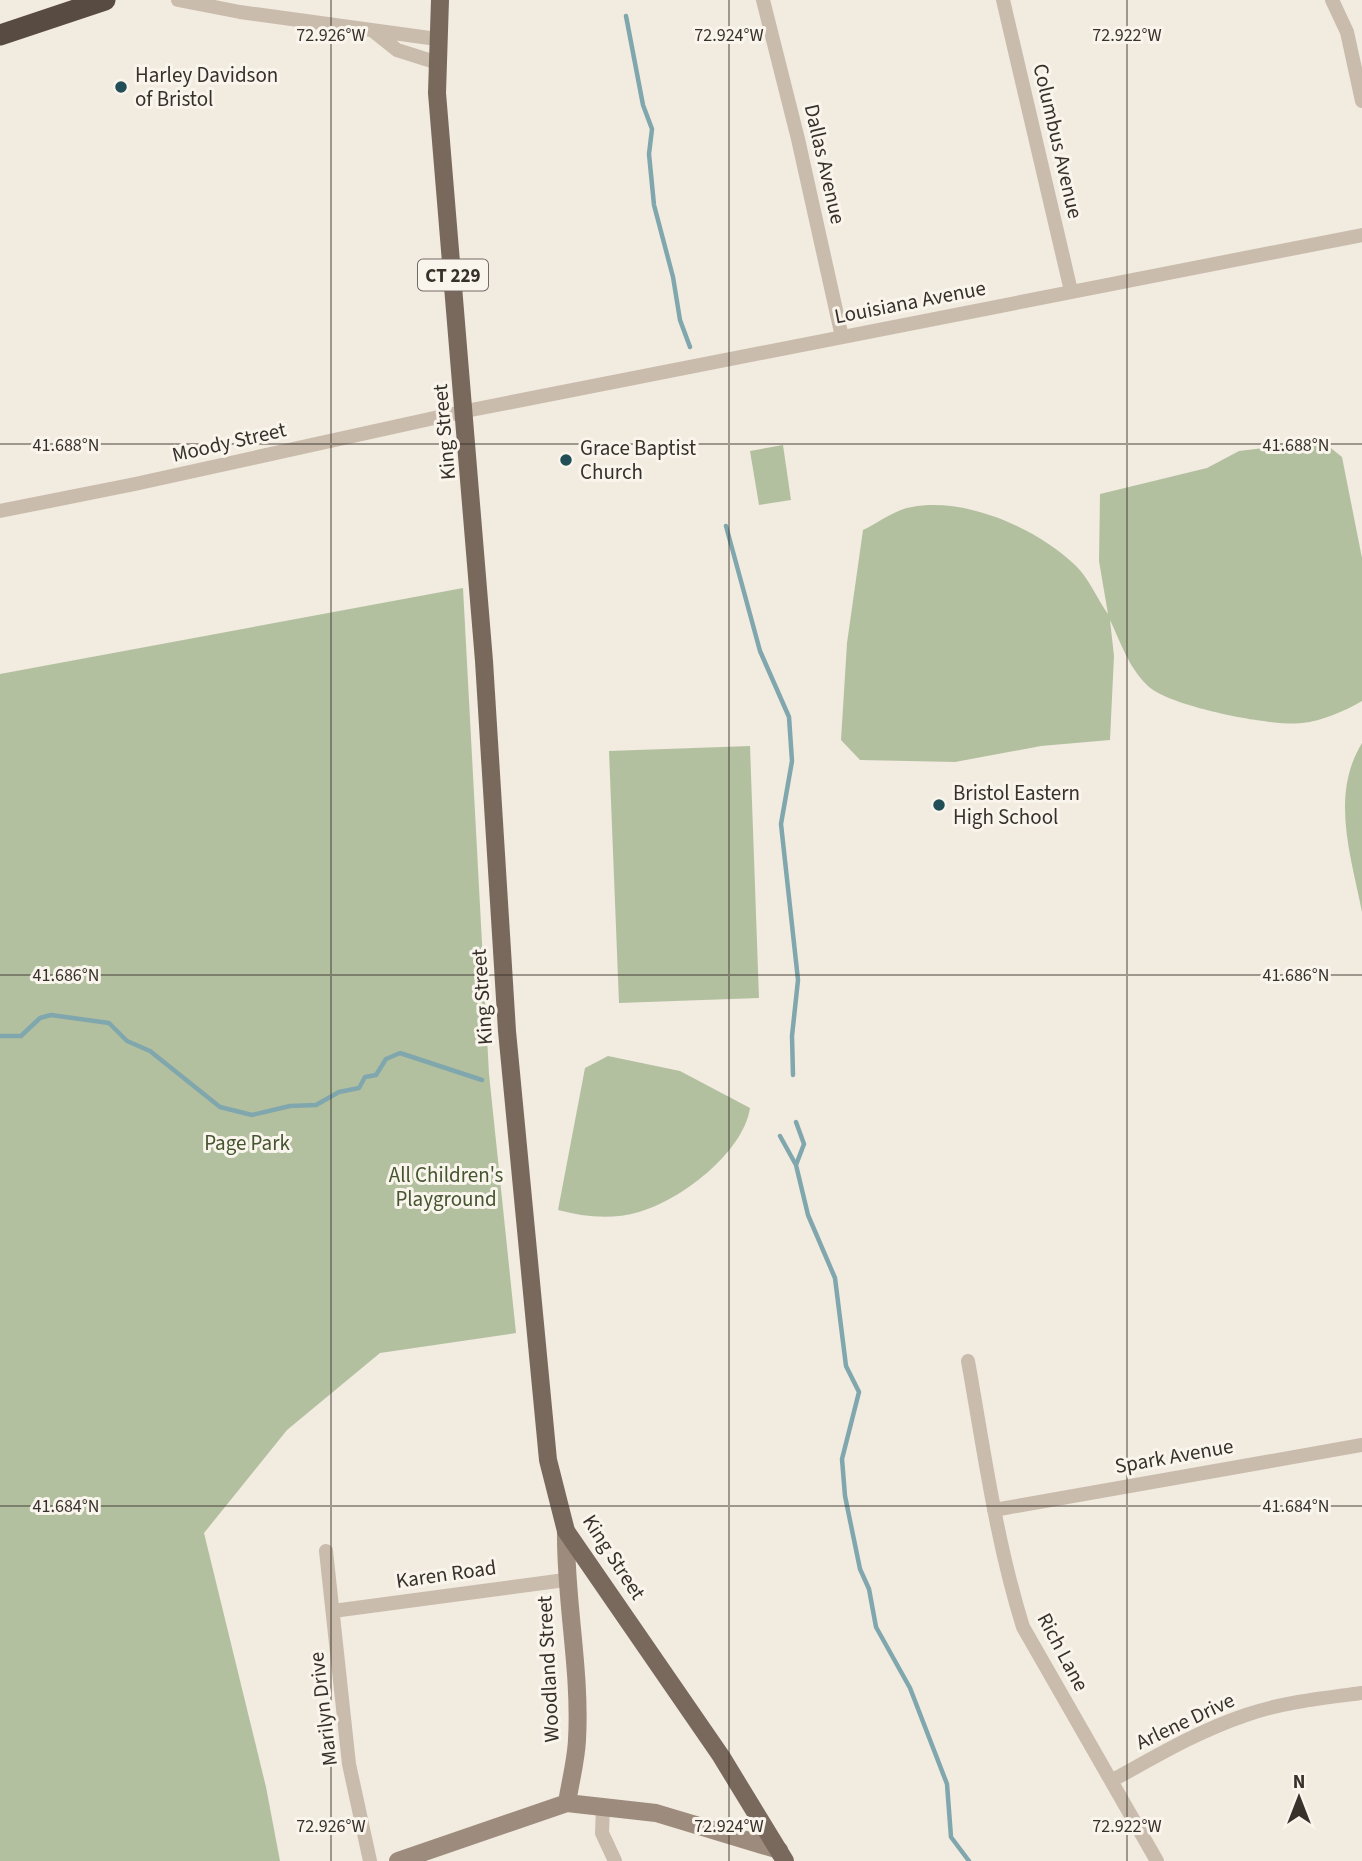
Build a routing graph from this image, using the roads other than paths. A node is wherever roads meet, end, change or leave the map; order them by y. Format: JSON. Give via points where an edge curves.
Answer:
{"nodes":[{"id":1,"x":105,"y":0,"type":"edge"},
{"id":2,"x":178,"y":0,"type":"edge"},
{"id":3,"x":440,"y":0,"type":"edge"},
{"id":4,"x":763,"y":0,"type":"edge"},
{"id":5,"x":1003,"y":0,"type":"edge"},
{"id":6,"x":1332,"y":0,"type":"edge"},
{"id":7,"x":56,"y":7,"type":"edge"},
{"id":8,"x":371,"y":29,"type":"junction"},
{"id":9,"x":0,"y":35,"type":"edge"},
{"id":10,"x":437,"y":39,"type":"junction"},
{"id":11,"x":435,"y":62,"type":"junction"},
{"id":12,"x":1362,"y":100,"type":"edge"},
{"id":13,"x":1362,"y":236,"type":"edge"},
{"id":14,"x":1071,"y":291,"type":"junction"},
{"id":15,"x":842,"y":337,"type":"junction"},
{"id":16,"x":466,"y":411,"type":"junction"},
{"id":17,"x":0,"y":510,"type":"edge"},
{"id":18,"x":968,"y":1361,"type":"dead end"},
{"id":19,"x":1362,"y":1445,"type":"edge"},
{"id":20,"x":994,"y":1510,"type":"junction"},
{"id":21,"x":566,"y":1531,"type":"junction"},
{"id":22,"x":326,"y":1551,"type":"dead end"},
{"id":23,"x":565,"y":1580,"type":"junction"},
{"id":24,"x":332,"y":1611,"type":"junction"},
{"id":25,"x":1362,"y":1692,"type":"edge"},
{"id":26,"x":1111,"y":1781,"type":"junction"},
{"id":27,"x":566,"y":1803,"type":"junction"},
{"id":28,"x":603,"y":1807,"type":"junction"},
{"id":29,"x":782,"y":1855,"type":"edge"},
{"id":30,"x":370,"y":1861,"type":"edge"},
{"id":31,"x":398,"y":1861,"type":"edge"},
{"id":32,"x":615,"y":1861,"type":"edge"},
{"id":33,"x":1157,"y":1861,"type":"edge"}],
"edges":[{"from":1,"to":7,"type":"highway"},
{"from":2,"to":8,"type":"street"},
{"from":3,"to":10,"type":"main road","name":"King Street","number":"CT 229"},
{"from":4,"to":15,"type":"street","name":"Dallas Avenue"},
{"from":5,"to":14,"type":"street","name":"Columbus Avenue"},
{"from":6,"to":12,"type":"street","via":[[1347,32]]},
{"from":7,"to":9,"type":"highway"},
{"from":8,"to":10,"type":"street"},
{"from":8,"to":11,"type":"street","via":[[397,50]]},
{"from":10,"to":11,"type":"main road","name":"King Street","number":"CT 229"},
{"from":11,"to":16,"type":"main road","name":"King Street","number":"CT 229"},
{"from":13,"to":14,"type":"street","name":"Louisiana Avenue"},
{"from":14,"to":15,"type":"street","name":"Louisiana Avenue"},
{"from":15,"to":16,"type":"street","name":"Louisiana Avenue"},
{"from":16,"to":17,"type":"street","name":"Moody Street"},
{"from":16,"to":21,"type":"main road","name":"King Street","number":"CT 229","via":[[519,1170],[548,1460]]},
{"from":18,"to":20,"type":"street","name":"Rich Lane"},
{"from":19,"to":20,"type":"street","name":"Spark Avenue"},
{"from":20,"to":26,"type":"street","name":"Rich Lane","via":[[1023,1627]]},
{"from":21,"to":23,"type":"street","name":"Woodland Street"},
{"from":21,"to":29,"type":"main road","name":"King Street","number":"CT 229","via":[[721,1756]]},
{"from":22,"to":24,"type":"street","name":"Marilyn Drive"},
{"from":23,"to":24,"type":"street","name":"Karen Road"},
{"from":23,"to":27,"type":"street","name":"Woodland Street","via":[[577,1740]]},
{"from":24,"to":30,"type":"street","name":"Marilyn Drive","via":[[349,1764]]},
{"from":25,"to":26,"type":"street","name":"Arlene Drive","via":[[1248,1714],[1199,1733]]},
{"from":26,"to":33,"type":"street","name":"Rich Lane"},
{"from":27,"to":28,"type":"street"},
{"from":27,"to":31,"type":"street"},
{"from":28,"to":29,"type":"street","via":[[656,1813]]},
{"from":28,"to":32,"type":"street","via":[[602,1833]]}]}
